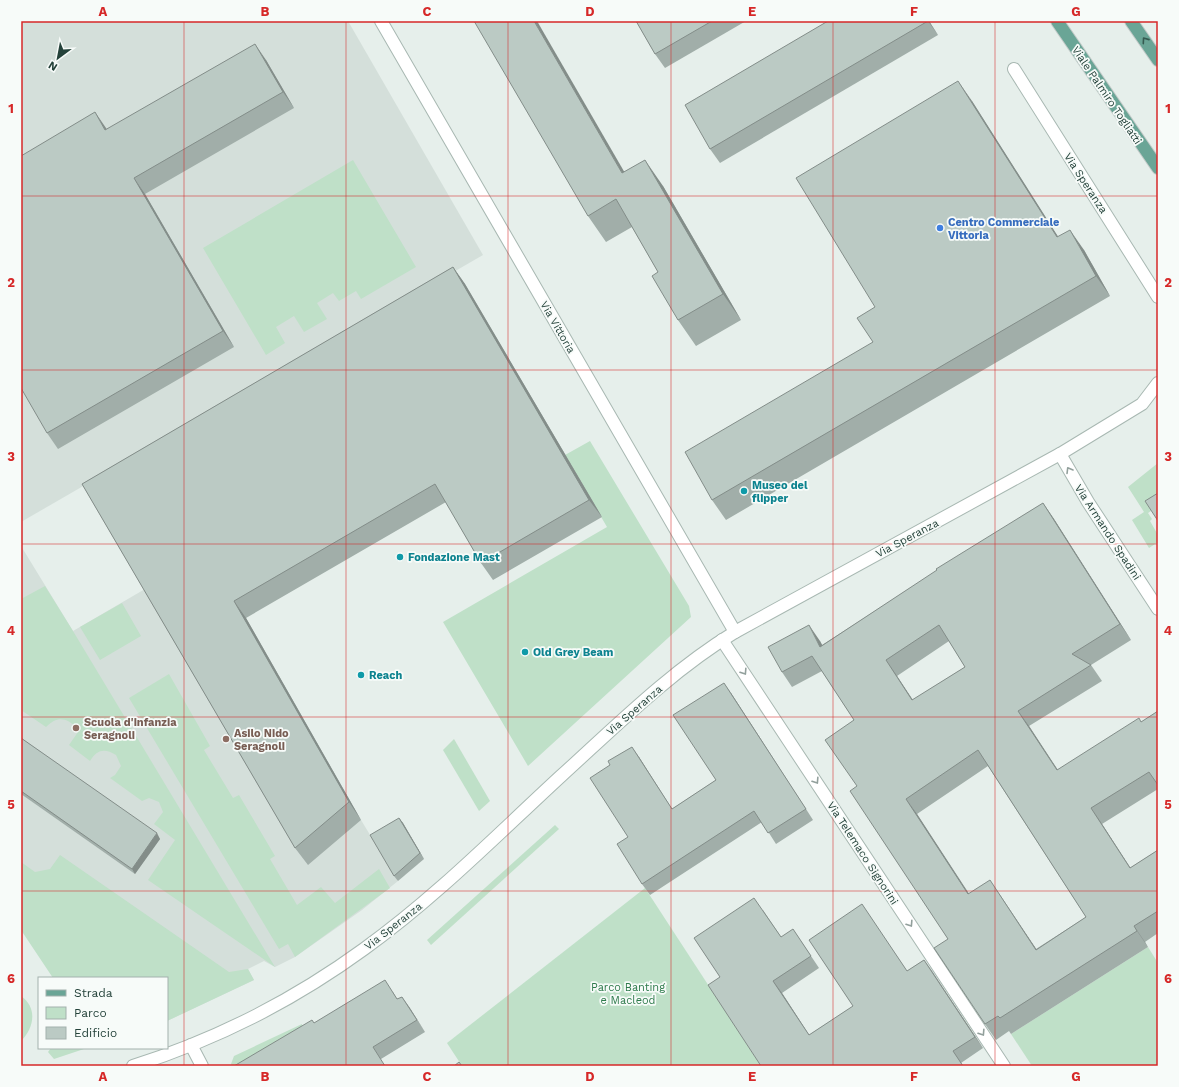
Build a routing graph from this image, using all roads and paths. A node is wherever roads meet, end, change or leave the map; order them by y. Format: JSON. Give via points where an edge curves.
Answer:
{"nodes":[{"id":1,"x":381,"y":21,"type":"edge"},
{"id":2,"x":1057,"y":21,"type":"edge"},
{"id":3,"x":1131,"y":21,"type":"edge"},
{"id":4,"x":1158,"y":60,"type":"edge"},
{"id":5,"x":1014,"y":69,"type":"dead end"},
{"id":6,"x":1158,"y":168,"type":"edge"},
{"id":7,"x":1158,"y":297,"type":"edge"},
{"id":8,"x":1158,"y":383,"type":"edge"},
{"id":9,"x":1060,"y":454,"type":"junction"},
{"id":10,"x":1158,"y":609,"type":"edge"},
{"id":11,"x":735,"y":632,"type":"junction"},
{"id":12,"x":722,"y":640,"type":"junction"},
{"id":13,"x":191,"y":1045,"type":"junction"},
{"id":14,"x":133,"y":1066,"type":"edge"},
{"id":15,"x":202,"y":1066,"type":"edge"},
{"id":16,"x":1004,"y":1066,"type":"edge"}],
"edges":[{"from":1,"to":11,"type":"street","name":"Via Vittoria"},
{"from":2,"to":6,"type":"main road","name":"Viale Palmiro Togliatti"},
{"from":4,"to":3,"type":"main road","one_way":true},
{"from":5,"to":7,"type":"street","name":"Via Speranza"},
{"from":8,"to":9,"type":"street","name":"Via Speranza","via":[[1142,404]]},
{"from":10,"to":9,"type":"street","name":"Via Armando Spadini","one_way":true},
{"from":9,"to":11,"type":"street","name":"Via Speranza"},
{"from":11,"to":12,"type":"street","name":"Via Speranza"},
{"from":12,"to":13,"type":"street","name":"Via Speranza","via":[[650,696],[433,894],[364,949],[265,1010]]},
{"from":12,"to":16,"type":"street","name":"Via Telemaco Signorini","one_way":true},
{"from":13,"to":14,"type":"street","name":"Via Speranza"},
{"from":13,"to":15,"type":"street"}]}
